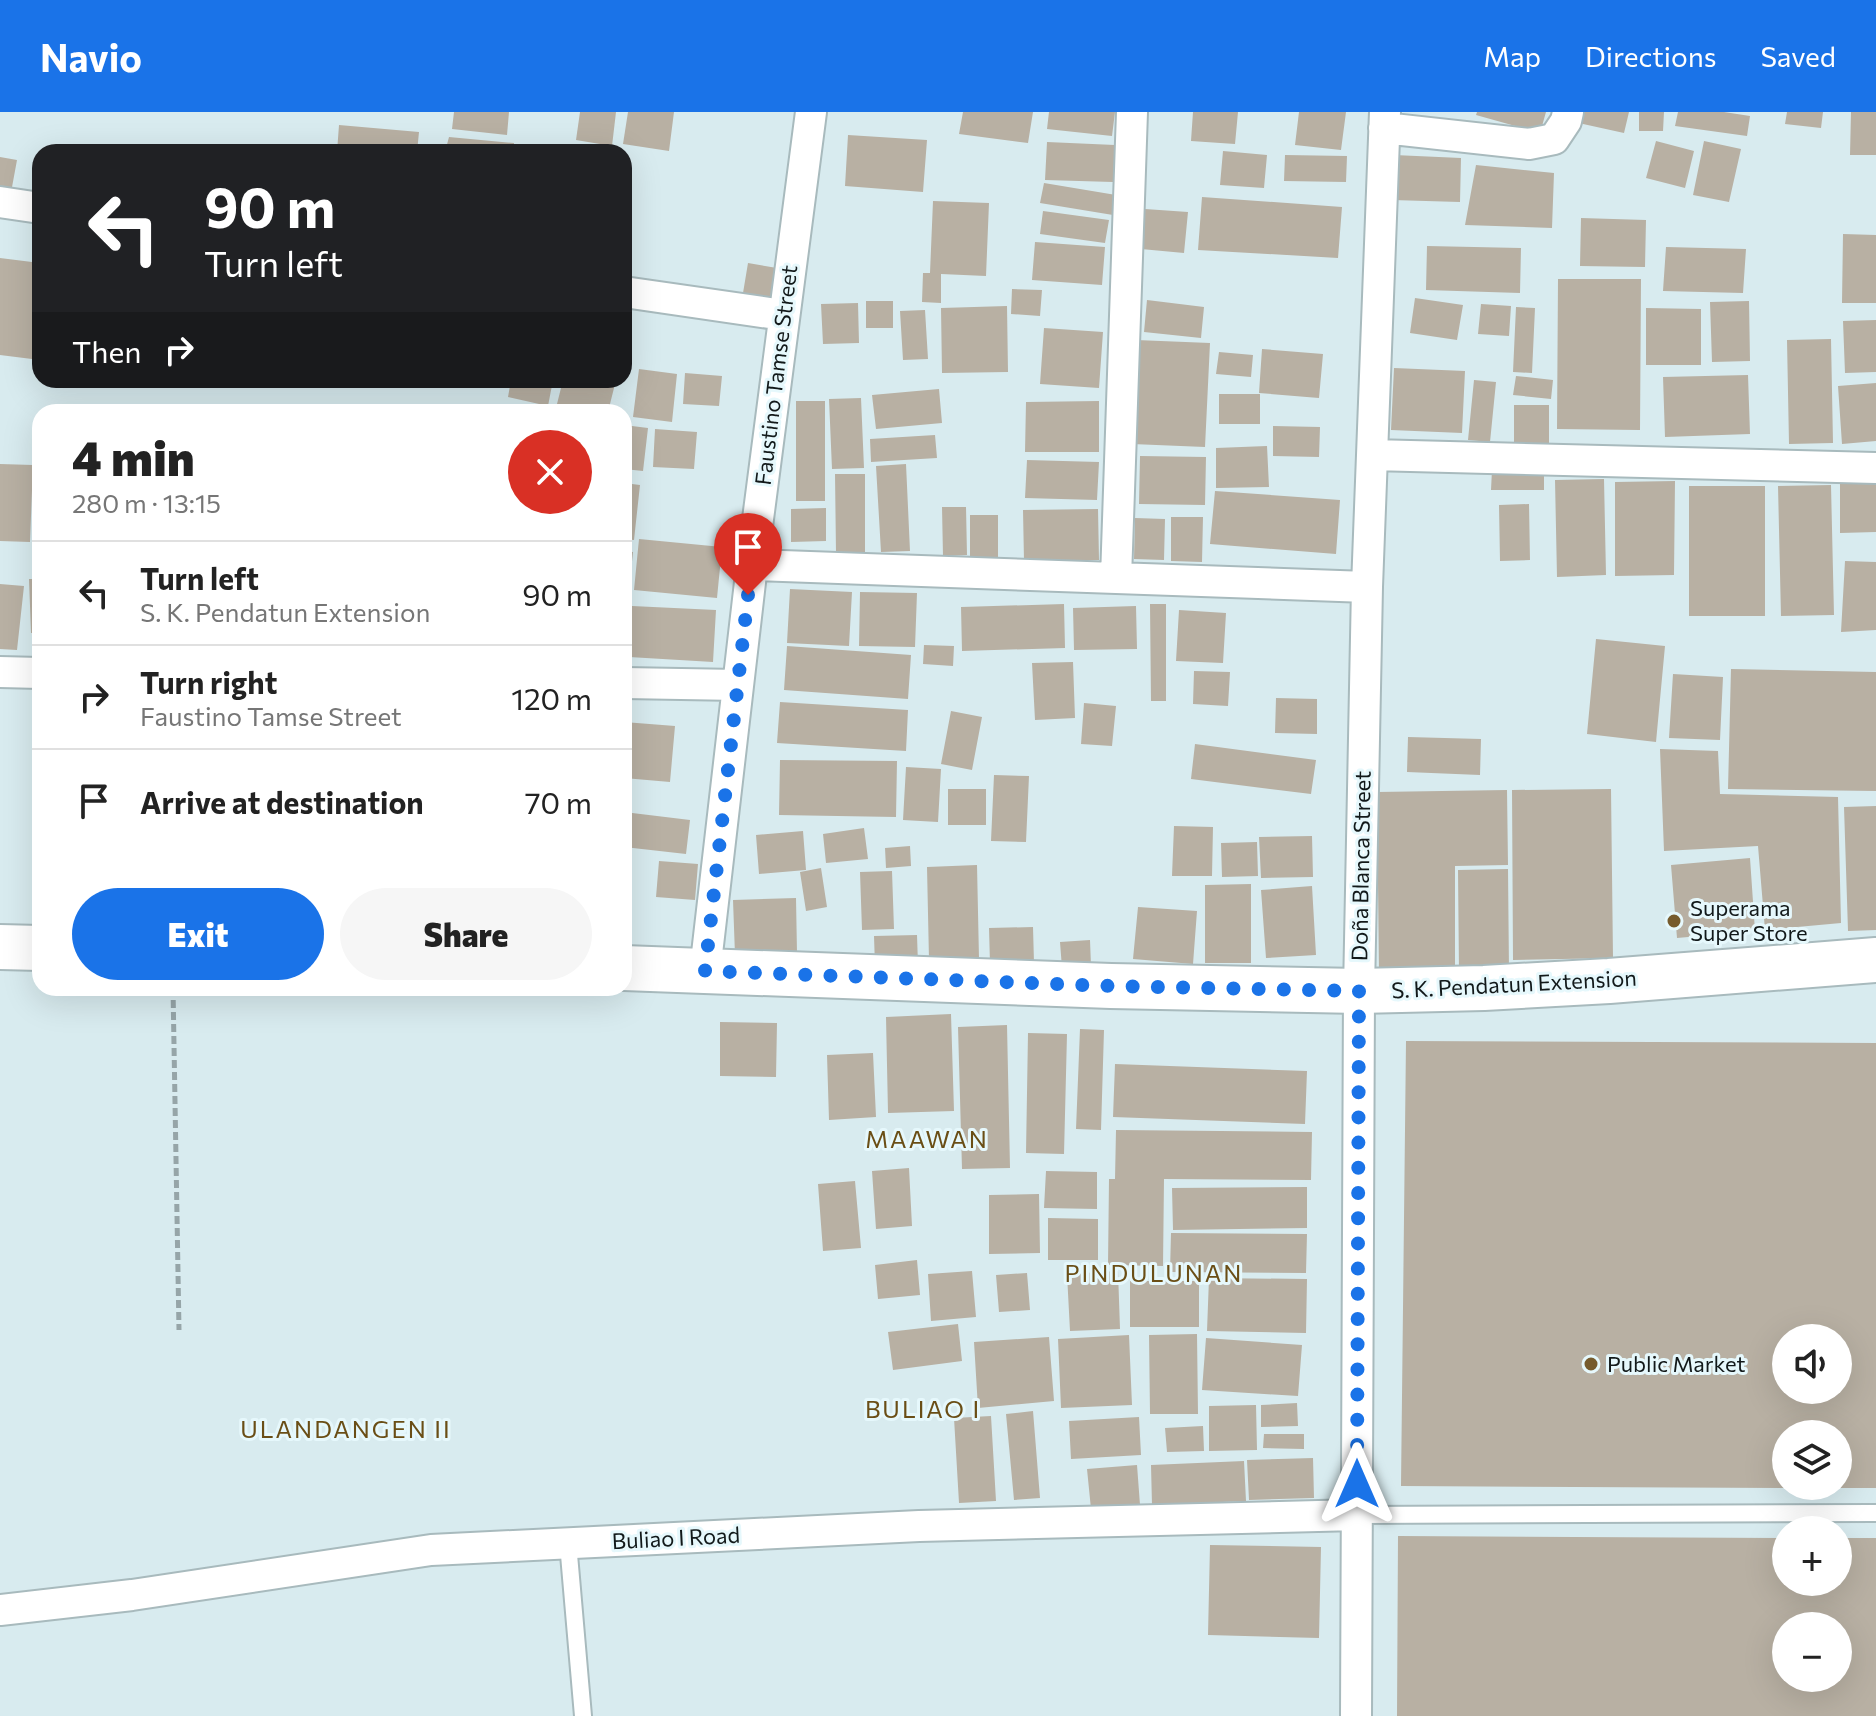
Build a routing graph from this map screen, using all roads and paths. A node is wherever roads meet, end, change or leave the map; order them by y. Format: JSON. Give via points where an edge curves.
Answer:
{"nodes":[{"id":1,"x":811,"y":112,"type":"edge"},
{"id":2,"x":1132,"y":112,"type":"edge"},
{"id":3,"x":1568,"y":112,"type":"edge"},
{"id":4,"x":1385,"y":120,"type":"edge"},
{"id":5,"x":0,"y":202,"type":"edge"},
{"id":6,"x":32,"y":207,"type":"edge"},
{"id":7,"x":632,"y":293,"type":"edge"},
{"id":8,"x":783,"y":315,"type":"junction"},
{"id":9,"x":1372,"y":455,"type":"junction"},
{"id":10,"x":1876,"y":468,"type":"edge"},
{"id":11,"x":752,"y":565,"type":"junction"},
{"id":12,"x":1116,"y":578,"type":"junction"},
{"id":13,"x":1367,"y":587,"type":"junction"},
{"id":14,"x":0,"y":672,"type":"edge"},
{"id":15,"x":32,"y":673,"type":"edge"},
{"id":16,"x":632,"y":683,"type":"edge"},
{"id":17,"x":738,"y":685,"type":"junction"},
{"id":18,"x":0,"y":947,"type":"edge"},
{"id":19,"x":32,"y":948,"type":"edge"},
{"id":20,"x":1876,"y":960,"type":"edge"},
{"id":21,"x":632,"y":968,"type":"edge"},
{"id":22,"x":705,"y":971,"type":"junction"},
{"id":23,"x":1359,"y":991,"type":"junction"},
{"id":24,"x":173,"y":996,"type":"edge"},
{"id":25,"x":179,"y":1330,"type":"dead end"},
{"id":26,"x":1875,"y":1513,"type":"edge"},
{"id":27,"x":1357,"y":1515,"type":"junction"},
{"id":28,"x":568,"y":1543,"type":"junction"},
{"id":29,"x":0,"y":1610,"type":"edge"},
{"id":30,"x":583,"y":1716,"type":"edge"},
{"id":31,"x":1356,"y":1716,"type":"edge"}],
"edges":[{"from":1,"to":8,"type":"street","name":"Faustino Tamse Street"},
{"from":2,"to":12,"type":"street"},
{"from":3,"to":4,"type":"street","via":[[1554,139],[1529,144]]},
{"from":4,"to":9,"type":"street","name":"Doña Blanca Street"},
{"from":5,"to":6,"type":"street"},
{"from":7,"to":8,"type":"street"},
{"from":8,"to":11,"type":"street","name":"Faustino Tamse Street"},
{"from":9,"to":10,"type":"street"},
{"from":9,"to":13,"type":"street","name":"Doña Blanca Street"},
{"from":11,"to":12,"type":"street"},
{"from":11,"to":17,"type":"street","name":"Faustino Tamse Street"},
{"from":12,"to":13,"type":"street"},
{"from":13,"to":23,"type":"street","name":"Doña Blanca Street"},
{"from":14,"to":15,"type":"street"},
{"from":16,"to":17,"type":"street"},
{"from":17,"to":22,"type":"street","name":"Faustino Tamse Street"},
{"from":18,"to":19,"type":"street"},
{"from":20,"to":23,"type":"street","name":"S. K. Pendatun Extension","via":[[1609,981]]},
{"from":21,"to":22,"type":"street","name":"S. K. Pendatun Extension"},
{"from":22,"to":23,"type":"street","name":"S. K. Pendatun Extension"},
{"from":23,"to":27,"type":"street","name":"Doña Blanca Street"},
{"from":24,"to":25,"type":"path"},
{"from":26,"to":27,"type":"lane"},
{"from":27,"to":28,"type":"street","name":"Buliao I Road","via":[[919,1526]]},
{"from":27,"to":31,"type":"street","name":"Doña Blanca Street"},
{"from":28,"to":29,"type":"street","name":"Buliao I Road","via":[[431,1550]]},
{"from":28,"to":30,"type":"lane"}]}
